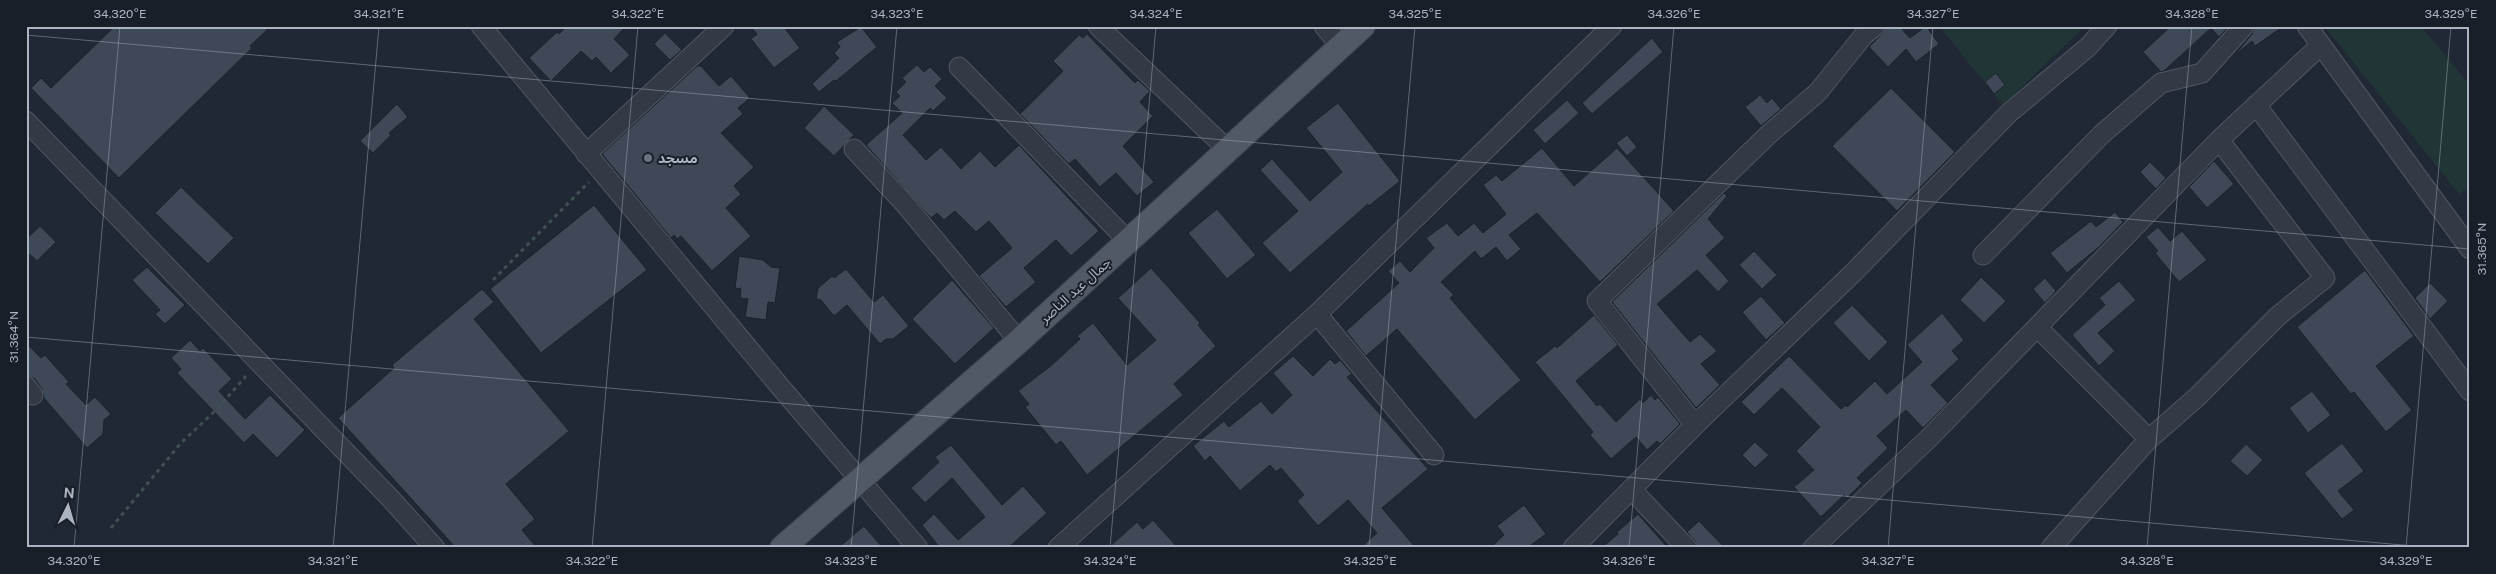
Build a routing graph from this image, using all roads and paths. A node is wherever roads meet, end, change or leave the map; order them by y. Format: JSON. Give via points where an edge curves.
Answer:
{"nodes":[{"id":1,"x":481,"y":26,"type":"edge"},
{"id":2,"x":724,"y":26,"type":"edge"},
{"id":3,"x":1098,"y":26,"type":"edge"},
{"id":4,"x":1324,"y":26,"type":"edge"},
{"id":5,"x":1363,"y":26,"type":"edge"},
{"id":6,"x":1612,"y":26,"type":"edge"},
{"id":7,"x":1874,"y":26,"type":"edge"},
{"id":8,"x":2107,"y":26,"type":"edge"},
{"id":9,"x":2244,"y":26,"type":"edge"},
{"id":10,"x":2307,"y":26,"type":"edge"},
{"id":11,"x":2321,"y":45,"type":"junction"},
{"id":12,"x":1341,"y":47,"type":"junction"},
{"id":13,"x":959,"y":67,"type":"dead end"},
{"id":14,"x":2256,"y":105,"type":"junction"},
{"id":15,"x":26,"y":121,"type":"edge"},
{"id":16,"x":2219,"y":140,"type":"junction"},
{"id":17,"x":854,"y":149,"type":"dead end"},
{"id":18,"x":1229,"y":151,"type":"junction"},
{"id":19,"x":586,"y":154,"type":"junction"},
{"id":20,"x":600,"y":171,"type":"junction"},
{"id":21,"x":1129,"y":242,"type":"junction"},
{"id":22,"x":2470,"y":249,"type":"edge"},
{"id":23,"x":1983,"y":255,"type":"dead end"},
{"id":24,"x":493,"y":280,"type":"dead end"},
{"id":25,"x":1317,"y":314,"type":"junction"},
{"id":26,"x":2038,"y":328,"type":"junction"},
{"id":27,"x":1019,"y":341,"type":"junction"},
{"id":28,"x":259,"y":362,"type":"junction"},
{"id":29,"x":2470,"y":392,"type":"edge"},
{"id":30,"x":1695,"y":425,"type":"junction"},
{"id":31,"x":2149,"y":439,"type":"junction"},
{"id":32,"x":1434,"y":455,"type":"dead end"},
{"id":33,"x":861,"y":479,"type":"junction"},
{"id":34,"x":1631,"y":489,"type":"junction"},
{"id":35,"x":111,"y":528,"type":"dead end"},
{"id":36,"x":435,"y":548,"type":"edge"},
{"id":37,"x":782,"y":548,"type":"edge"},
{"id":38,"x":918,"y":548,"type":"edge"},
{"id":39,"x":1058,"y":548,"type":"edge"},
{"id":40,"x":1573,"y":548,"type":"edge"},
{"id":41,"x":1687,"y":548,"type":"edge"},
{"id":42,"x":1813,"y":548,"type":"edge"},
{"id":43,"x":2051,"y":548,"type":"edge"}],
"edges":[{"from":1,"to":19,"type":"street"},
{"from":2,"to":19,"type":"street"},
{"from":3,"to":18,"type":"street"},
{"from":4,"to":12,"type":"street"},
{"from":5,"to":12,"type":"main road","name":"جمال عبد الناصر"},
{"from":6,"to":25,"type":"street"},
{"from":7,"to":30,"type":"street","via":[[1818,92],[1768,134],[1597,301]]},
{"from":8,"to":30,"type":"street","via":[[2009,113],[1853,273]]},
{"from":9,"to":23,"type":"street","via":[[2202,73],[2161,83],[2102,134]]},
{"from":10,"to":11,"type":"street"},
{"from":11,"to":14,"type":"street"},
{"from":11,"to":22,"type":"street"},
{"from":12,"to":18,"type":"main road","name":"جمال عبد الناصر"},
{"from":13,"to":21,"type":"street"},
{"from":14,"to":16,"type":"street"},
{"from":14,"to":29,"type":"street"},
{"from":15,"to":28,"type":"street"},
{"from":16,"to":26,"type":"street"},
{"from":16,"to":31,"type":"street","via":[[2325,278],[2278,316],[2197,397]]},
{"from":17,"to":27,"type":"street","via":[[905,204]]},
{"from":18,"to":21,"type":"main road","name":"جمال عبد الناصر"},
{"from":19,"to":20,"type":"street"},
{"from":20,"to":24,"type":"path"},
{"from":20,"to":33,"type":"street"},
{"from":21,"to":27,"type":"main road","name":"جمال عبد الناصر"},
{"from":25,"to":32,"type":"street"},
{"from":25,"to":39,"type":"street"},
{"from":26,"to":31,"type":"street"},
{"from":26,"to":42,"type":"street"},
{"from":27,"to":33,"type":"main road","name":"جمال عبد الناصر"},
{"from":28,"to":35,"type":"path","via":[[181,443]]},
{"from":28,"to":36,"type":"street"},
{"from":30,"to":34,"type":"street"},
{"from":31,"to":43,"type":"street"},
{"from":33,"to":37,"type":"main road","name":"جمال عبد الناصر"},
{"from":33,"to":38,"type":"street"},
{"from":34,"to":40,"type":"street"},
{"from":34,"to":41,"type":"street"}]}
